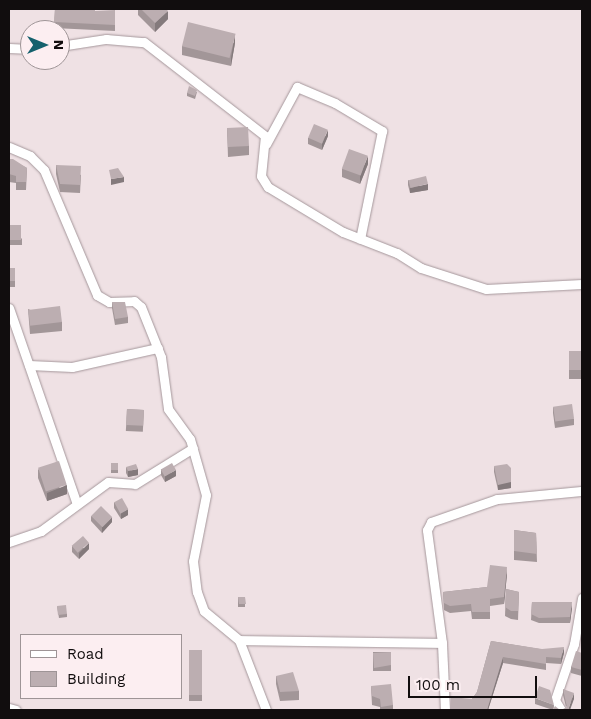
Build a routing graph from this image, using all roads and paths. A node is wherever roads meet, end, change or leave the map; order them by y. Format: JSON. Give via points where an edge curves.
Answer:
{"nodes":[{"id":1,"x":70,"y":44,"type":"edge"},
{"id":2,"x":266,"y":144,"type":"junction"},
{"id":3,"x":9,"y":147,"type":"edge"},
{"id":4,"x":360,"y":239,"type":"junction"},
{"id":5,"x":582,"y":284,"type":"edge"},
{"id":6,"x":9,"y":308,"type":"edge"},
{"id":7,"x":158,"y":348,"type":"junction"},
{"id":8,"x":29,"y":365,"type":"junction"},
{"id":9,"x":193,"y":448,"type":"junction"},
{"id":10,"x":582,"y":491,"type":"edge"},
{"id":11,"x":78,"y":504,"type":"junction"},
{"id":12,"x":9,"y":542,"type":"edge"},
{"id":13,"x":582,"y":598,"type":"edge"},
{"id":14,"x":239,"y":640,"type":"junction"},
{"id":15,"x":442,"y":643,"type":"junction"},
{"id":16,"x":9,"y":708,"type":"edge"},
{"id":17,"x":16,"y":710,"type":"edge"},
{"id":18,"x":266,"y":710,"type":"edge"},
{"id":19,"x":445,"y":710,"type":"edge"},
{"id":20,"x":561,"y":710,"type":"edge"}],
"edges":[{"from":1,"to":2,"type":"street","via":[[106,39],[144,42],[252,123],[265,136]]},
{"from":2,"to":4,"type":"street","via":[[264,183]]},
{"from":2,"to":4,"type":"street","via":[[297,87],[328,99],[382,131],[369,177]]},
{"from":3,"to":7,"type":"street","via":[[30,156],[44,170],[93,290],[109,302],[138,302]]},
{"from":4,"to":5,"type":"street","via":[[421,268],[486,289]]},
{"from":6,"to":8,"type":"street"},
{"from":7,"to":8,"type":"street","via":[[72,367]]},
{"from":7,"to":9,"type":"street","via":[[168,409]]},
{"from":8,"to":11,"type":"street"},
{"from":9,"to":11,"type":"street","via":[[140,482],[108,482]]},
{"from":9,"to":14,"type":"street","via":[[206,495],[193,579],[204,611]]},
{"from":10,"to":15,"type":"street","via":[[497,499],[431,522],[427,530]]},
{"from":11,"to":12,"type":"street","via":[[41,531]]},
{"from":13,"to":20,"type":"street","via":[[574,644],[555,700]]},
{"from":14,"to":15,"type":"street"},
{"from":14,"to":18,"type":"street"},
{"from":15,"to":19,"type":"street"},
{"from":16,"to":17,"type":"street"}]}
